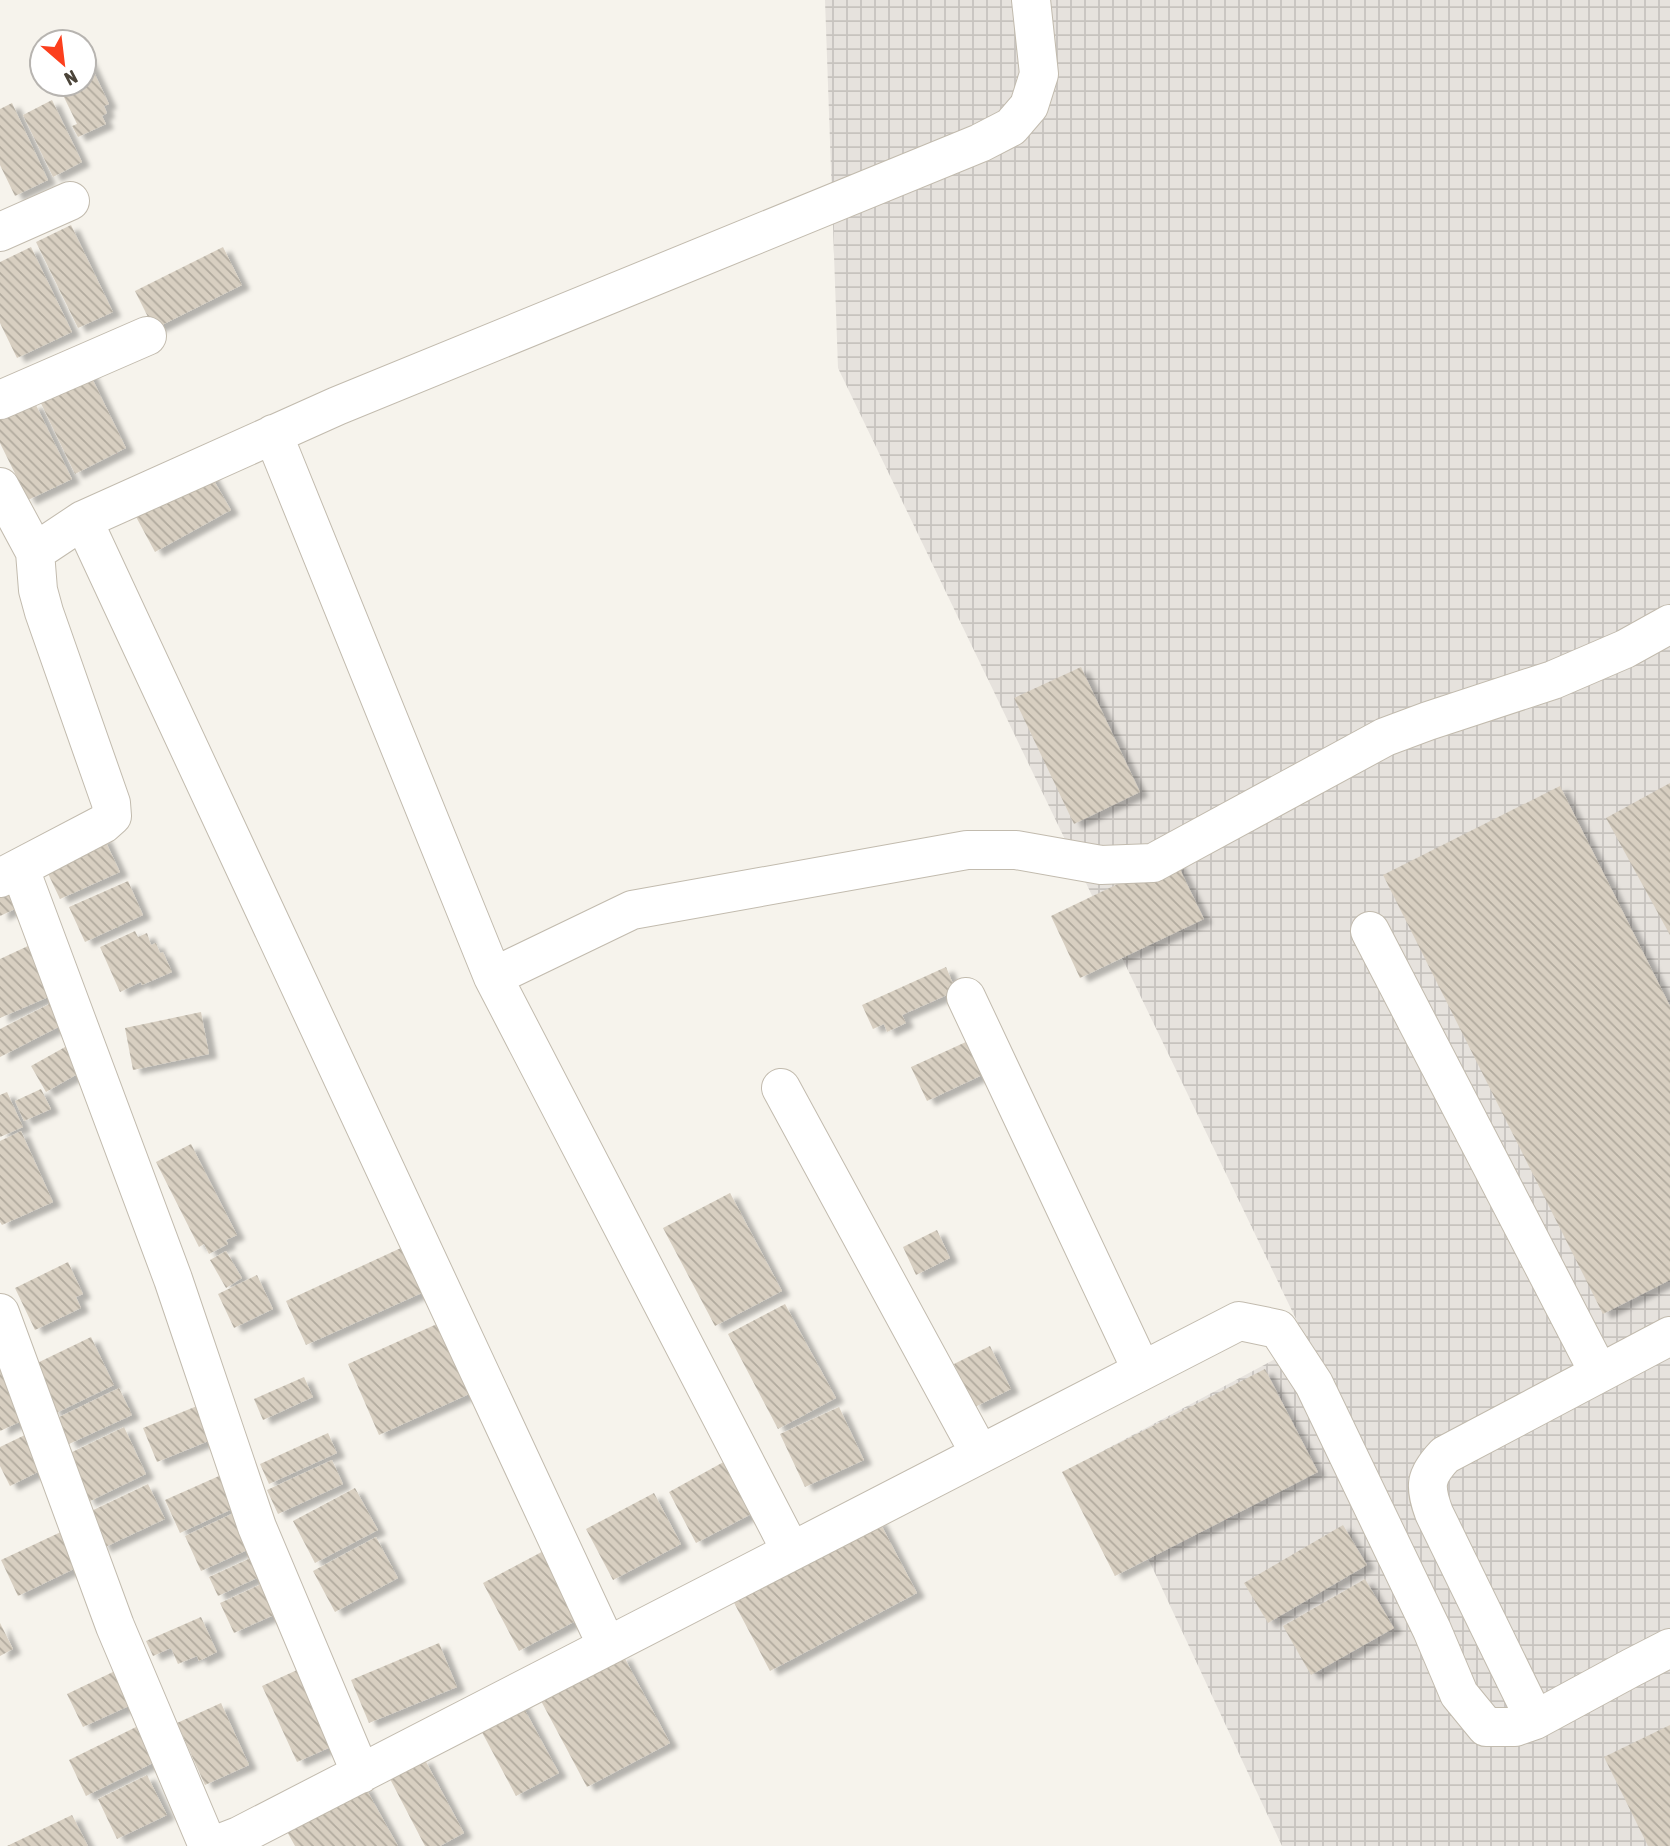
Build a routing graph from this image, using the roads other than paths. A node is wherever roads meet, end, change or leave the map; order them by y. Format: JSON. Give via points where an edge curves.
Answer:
{"nodes":[{"id":1,"x":1031,"y":0,"type":"edge"},
{"id":2,"x":70,"y":201,"type":"dead end"},
{"id":3,"x":0,"y":232,"type":"edge"},
{"id":4,"x":146,"y":336,"type":"dead end"},
{"id":5,"x":0,"y":400,"type":"edge"},
{"id":6,"x":273,"y":434,"type":"junction"},
{"id":7,"x":0,"y":487,"type":"edge"},
{"id":8,"x":83,"y":520,"type":"junction"},
{"id":9,"x":35,"y":551,"type":"junction"},
{"id":10,"x":1670,"y":624,"type":"edge"},
{"id":11,"x":10,"y":873,"type":"edge"},
{"id":12,"x":1370,"y":931,"type":"dead end"},
{"id":13,"x":493,"y":977,"type":"junction"},
{"id":14,"x":966,"y":997,"type":"dead end"},
{"id":15,"x":781,"y":1088,"type":"dead end"},
{"id":16,"x":0,"y":1313,"type":"edge"},
{"id":17,"x":1670,"y":1336,"type":"edge"},
{"id":18,"x":1143,"y":1371,"type":"junction"},
{"id":19,"x":1599,"y":1373,"type":"junction"},
{"id":20,"x":980,"y":1454,"type":"junction"},
{"id":21,"x":791,"y":1551,"type":"junction"},
{"id":22,"x":607,"y":1646,"type":"junction"},
{"id":23,"x":1670,"y":1648,"type":"edge"},
{"id":24,"x":1535,"y":1720,"type":"junction"},
{"id":25,"x":361,"y":1774,"type":"junction"},
{"id":26,"x":211,"y":1846,"type":"edge"}],
"edges":[{"from":1,"to":6,"type":"street","via":[[1039,74],[1029,106],[1011,127]]},
{"from":2,"to":3,"type":"street"},
{"from":4,"to":5,"type":"street"},
{"from":6,"to":8,"type":"street"},
{"from":6,"to":13,"type":"street"},
{"from":7,"to":9,"type":"street"},
{"from":8,"to":9,"type":"street"},
{"from":8,"to":22,"type":"street"},
{"from":9,"to":11,"type":"street","via":[[44,612],[112,817]]},
{"from":10,"to":13,"type":"street","via":[[1553,680],[1385,737],[1153,863],[1101,865],[1016,850],[967,850],[632,910]]},
{"from":11,"to":25,"type":"street","via":[[173,1279],[257,1527]]},
{"from":12,"to":19,"type":"street"},
{"from":13,"to":21,"type":"street"},
{"from":14,"to":18,"type":"street"},
{"from":15,"to":20,"type":"street"},
{"from":16,"to":26,"type":"street","via":[[115,1626]]},
{"from":17,"to":19,"type":"street"},
{"from":18,"to":20,"type":"street"},
{"from":18,"to":24,"type":"street","via":[[1239,1321],[1278,1329],[1320,1396],[1460,1694],[1486,1727],[1515,1727]]},
{"from":19,"to":24,"type":"street","via":[[1446,1455],[1432,1470],[1426,1493]]},
{"from":20,"to":21,"type":"street"},
{"from":21,"to":22,"type":"street"},
{"from":22,"to":25,"type":"street"},
{"from":23,"to":24,"type":"street"},
{"from":25,"to":26,"type":"street"}]}
